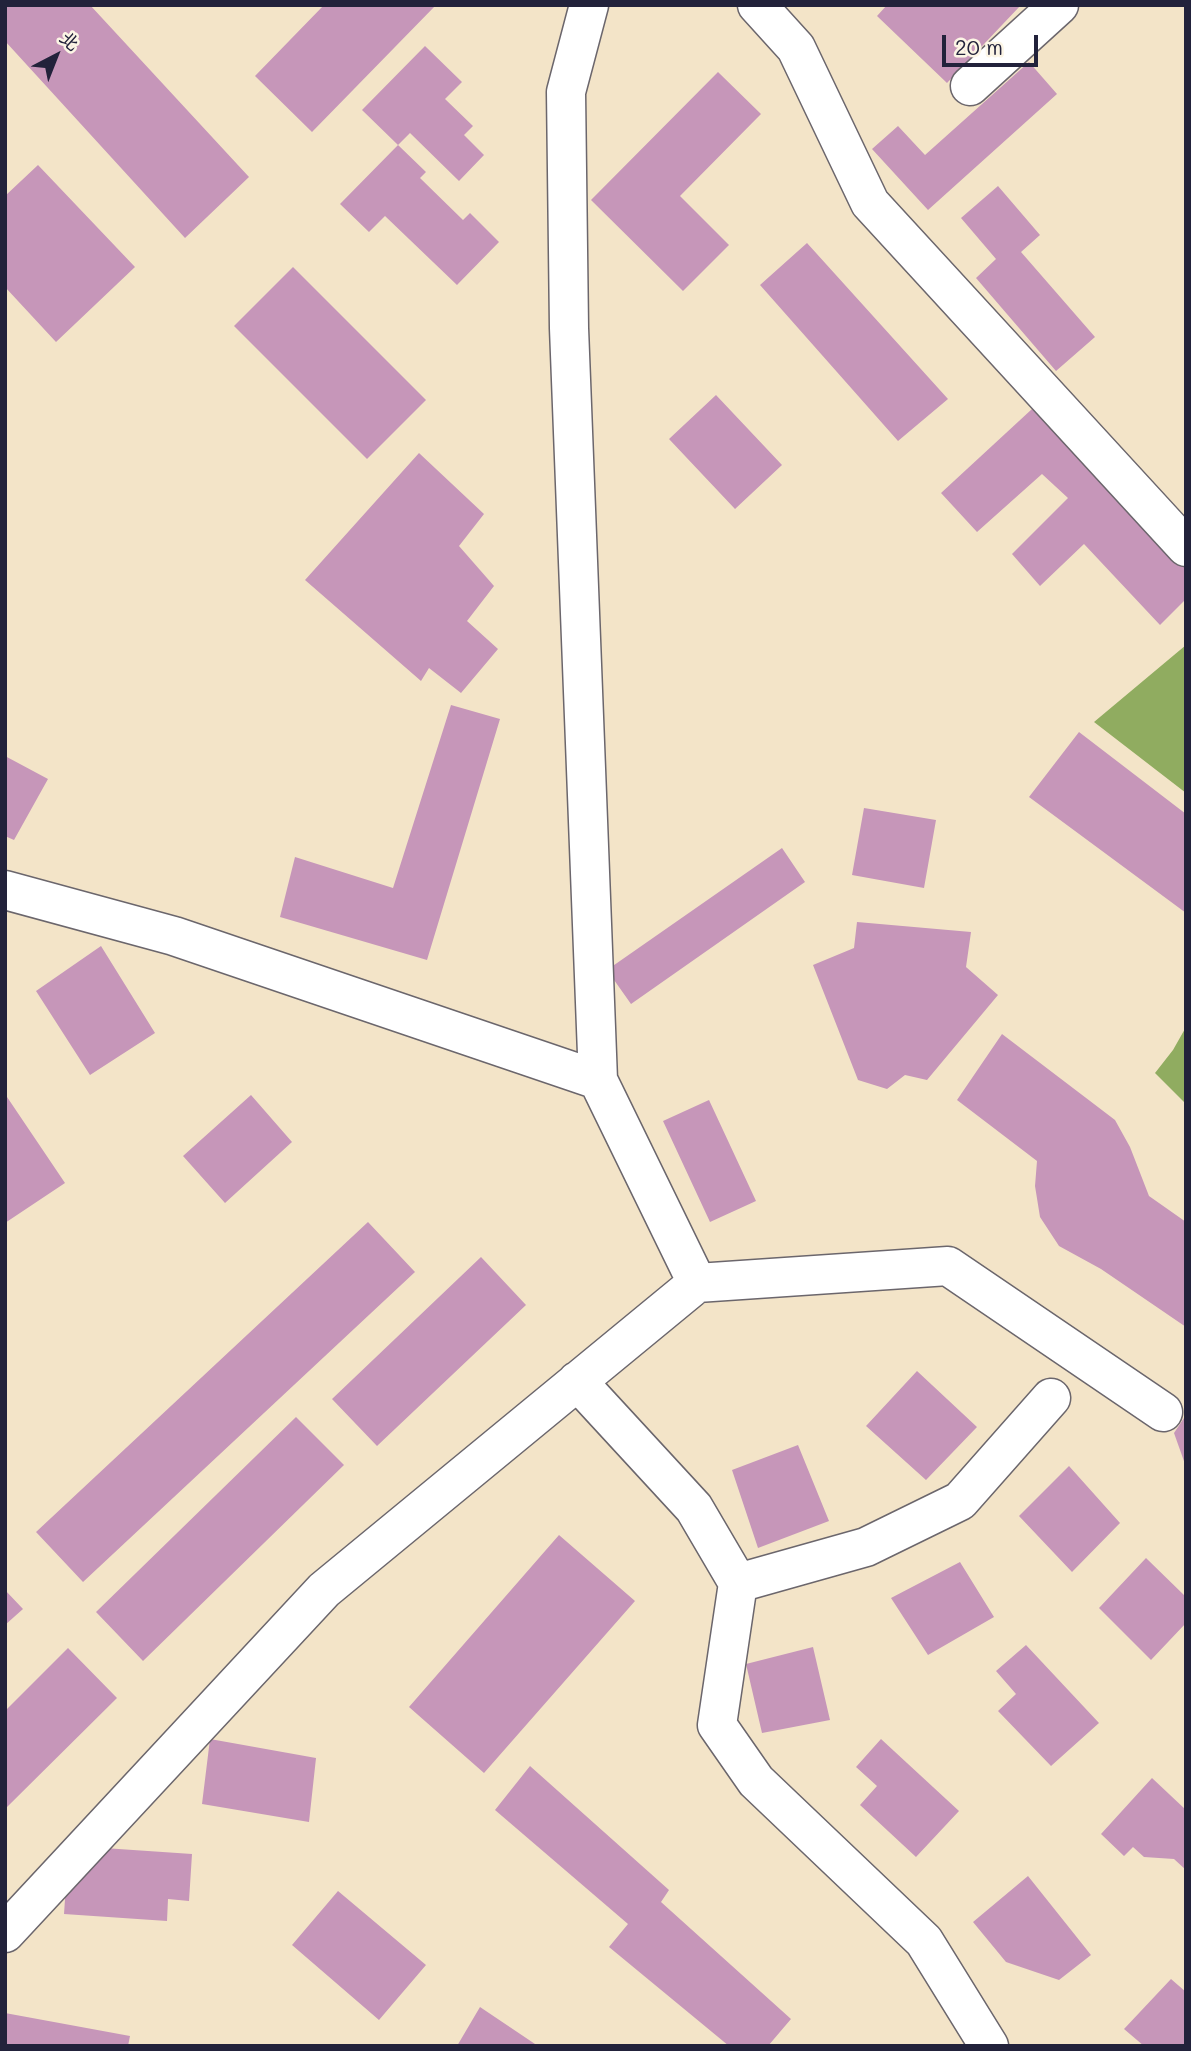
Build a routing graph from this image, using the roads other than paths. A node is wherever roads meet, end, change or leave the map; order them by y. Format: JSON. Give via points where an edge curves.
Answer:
{"nodes":[{"id":1,"x":589,"y":5,"type":"edge"},
{"id":2,"x":757,"y":5,"type":"edge"},
{"id":3,"x":1059,"y":5,"type":"edge"},
{"id":4,"x":970,"y":86,"type":"dead end"},
{"id":5,"x":1186,"y":547,"type":"edge"},
{"id":6,"x":5,"y":890,"type":"edge"},
{"id":7,"x":598,"y":1080,"type":"junction"},
{"id":8,"x":697,"y":1283,"type":"junction"},
{"id":9,"x":577,"y":1381,"type":"junction"},
{"id":10,"x":1051,"y":1398,"type":"dead end"},
{"id":11,"x":1163,"y":1412,"type":"dead end"},
{"id":12,"x":738,"y":1583,"type":"junction"},
{"id":13,"x":5,"y":1933,"type":"edge"},
{"id":14,"x":989,"y":2046,"type":"edge"}],
"edges":[{"from":1,"to":7,"type":"street","via":[[566,92],[569,328]]},
{"from":2,"to":5,"type":"street","via":[[796,48],[870,203]]},
{"from":3,"to":4,"type":"street"},
{"from":6,"to":7,"type":"street","via":[[174,936]]},
{"from":7,"to":8,"type":"street"},
{"from":8,"to":9,"type":"street"},
{"from":8,"to":11,"type":"street","via":[[948,1266]]},
{"from":9,"to":12,"type":"street","via":[[694,1508]]},
{"from":9,"to":13,"type":"street","via":[[324,1590]]},
{"from":10,"to":12,"type":"street","via":[[960,1501],[866,1547]]},
{"from":12,"to":14,"type":"street","via":[[717,1725],[757,1781],[924,1941]]}]}
